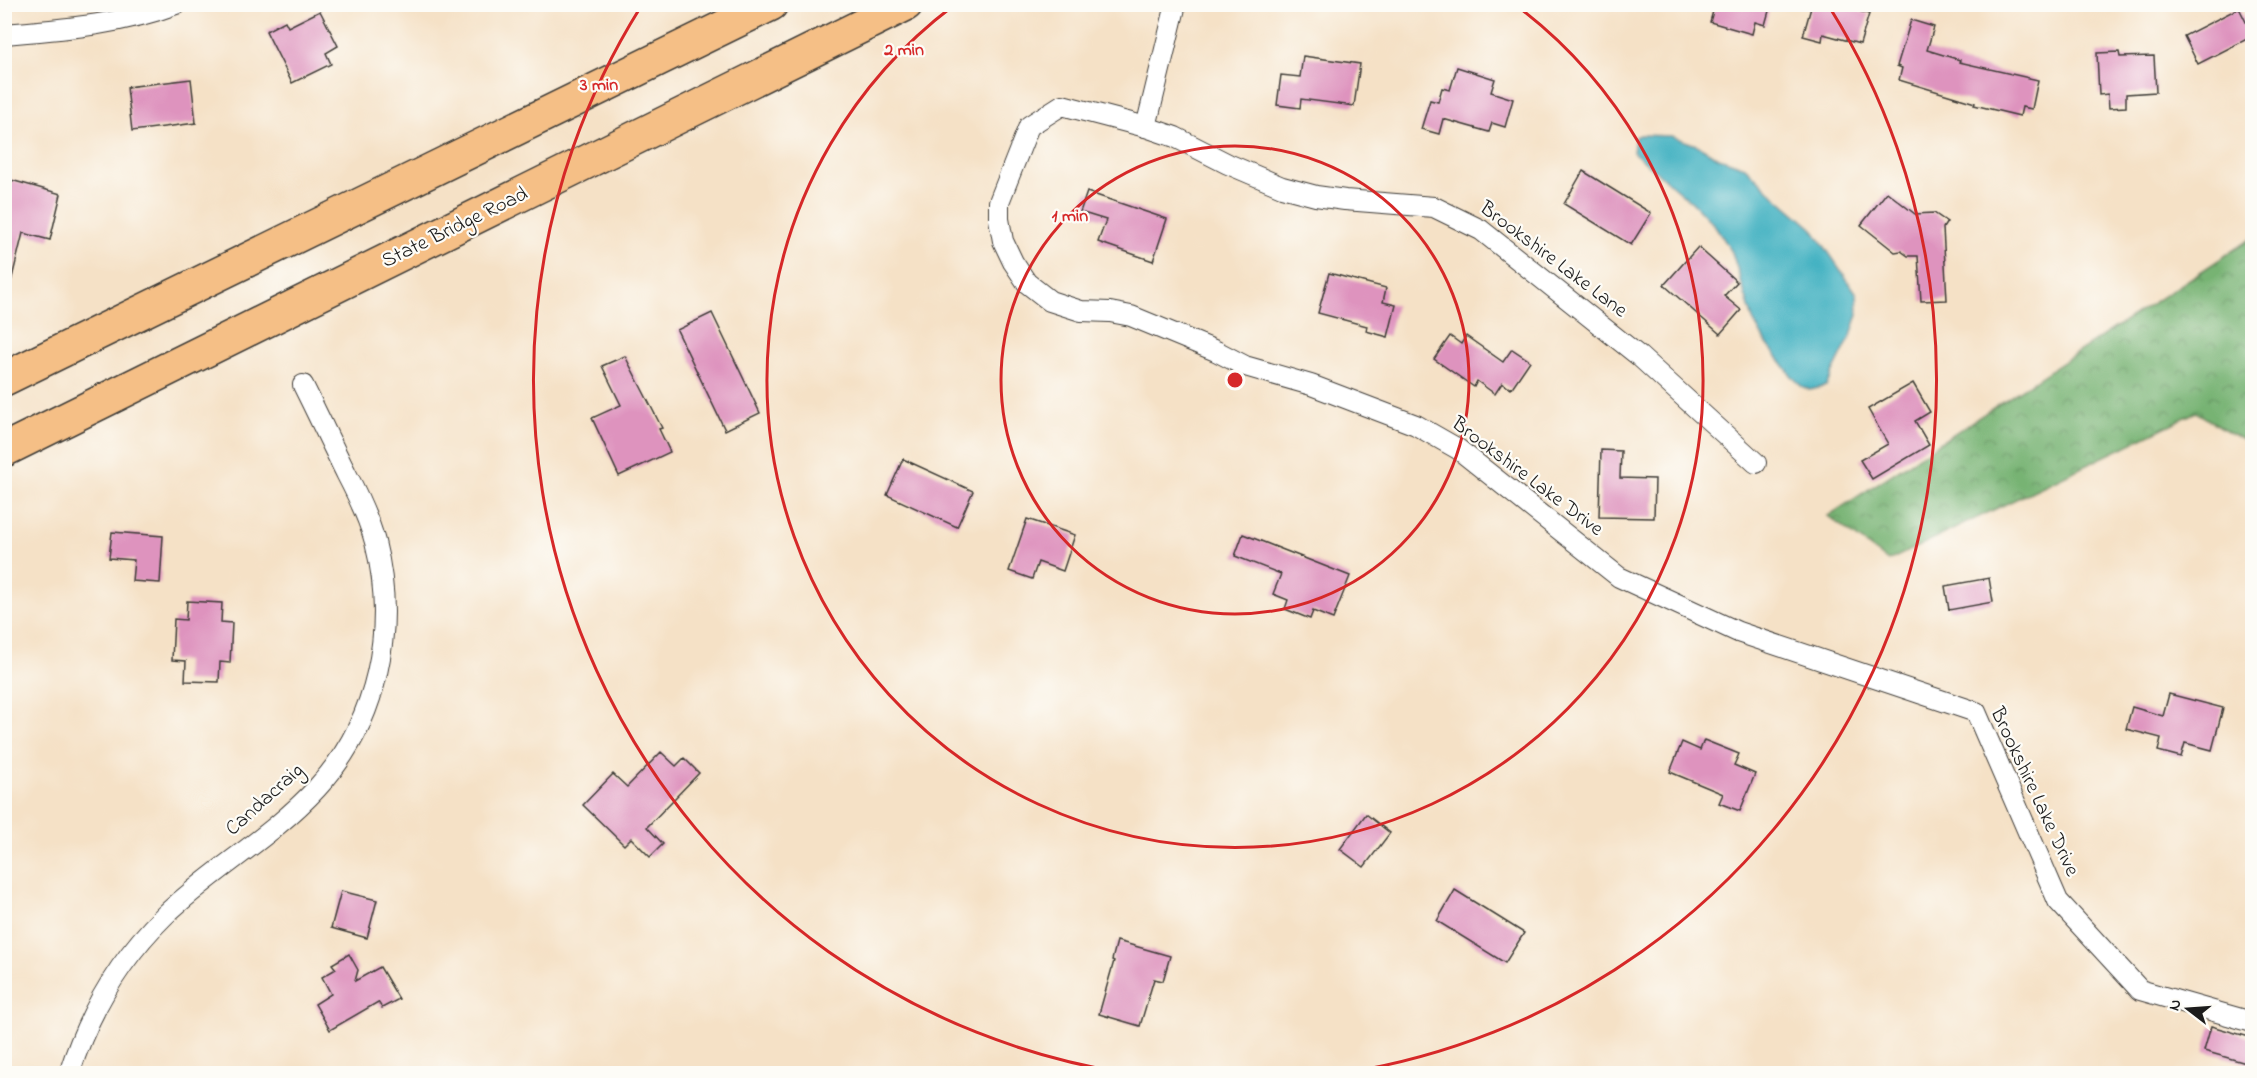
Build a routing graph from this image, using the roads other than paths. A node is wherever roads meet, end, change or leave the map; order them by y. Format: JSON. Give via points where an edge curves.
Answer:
{"nodes":[{"id":1,"x":176,"y":4,"type":"edge"},
{"id":2,"x":771,"y":4,"type":"edge"},
{"id":3,"x":906,"y":4,"type":"edge"},
{"id":4,"x":1176,"y":4,"type":"edge"},
{"id":5,"x":4,"y":34,"type":"edge"},
{"id":6,"x":1146,"y":127,"type":"junction"},
{"id":7,"x":4,"y":379,"type":"edge"},
{"id":8,"x":303,"y":385,"type":"dead end"},
{"id":9,"x":4,"y":450,"type":"edge"},
{"id":10,"x":1756,"y":463,"type":"dead end"},
{"id":11,"x":2253,"y":1022,"type":"edge"},
{"id":12,"x":69,"y":1074,"type":"edge"}],
"edges":[{"from":1,"to":5,"type":"street","via":[[84,27]]},
{"from":2,"to":7,"type":"highway"},
{"from":3,"to":9,"type":"highway","name":"State Bridge Road"},
{"from":4,"to":6,"type":"street"},
{"from":6,"to":10,"type":"street","name":"Brookshire Lake Lane","via":[[1282,187],[1345,200],[1434,207],[1480,230],[1639,356]]},
{"from":6,"to":11,"type":"street","name":"Brookshire Lake Drive","via":[[1062,105],[1029,126],[999,202],[1003,241],[1027,283],[1052,303],[1081,311],[1131,316],[1245,366],[1311,385],[1416,425],[1458,449],[1619,577],[1738,632],[1976,712],[2058,901],[2140,990]]},
{"from":8,"to":12,"type":"street","name":"Candacraig","via":[[375,540],[383,579],[385,620],[381,660],[370,699],[350,743],[318,787],[164,916],[132,951],[104,991]]}]}
